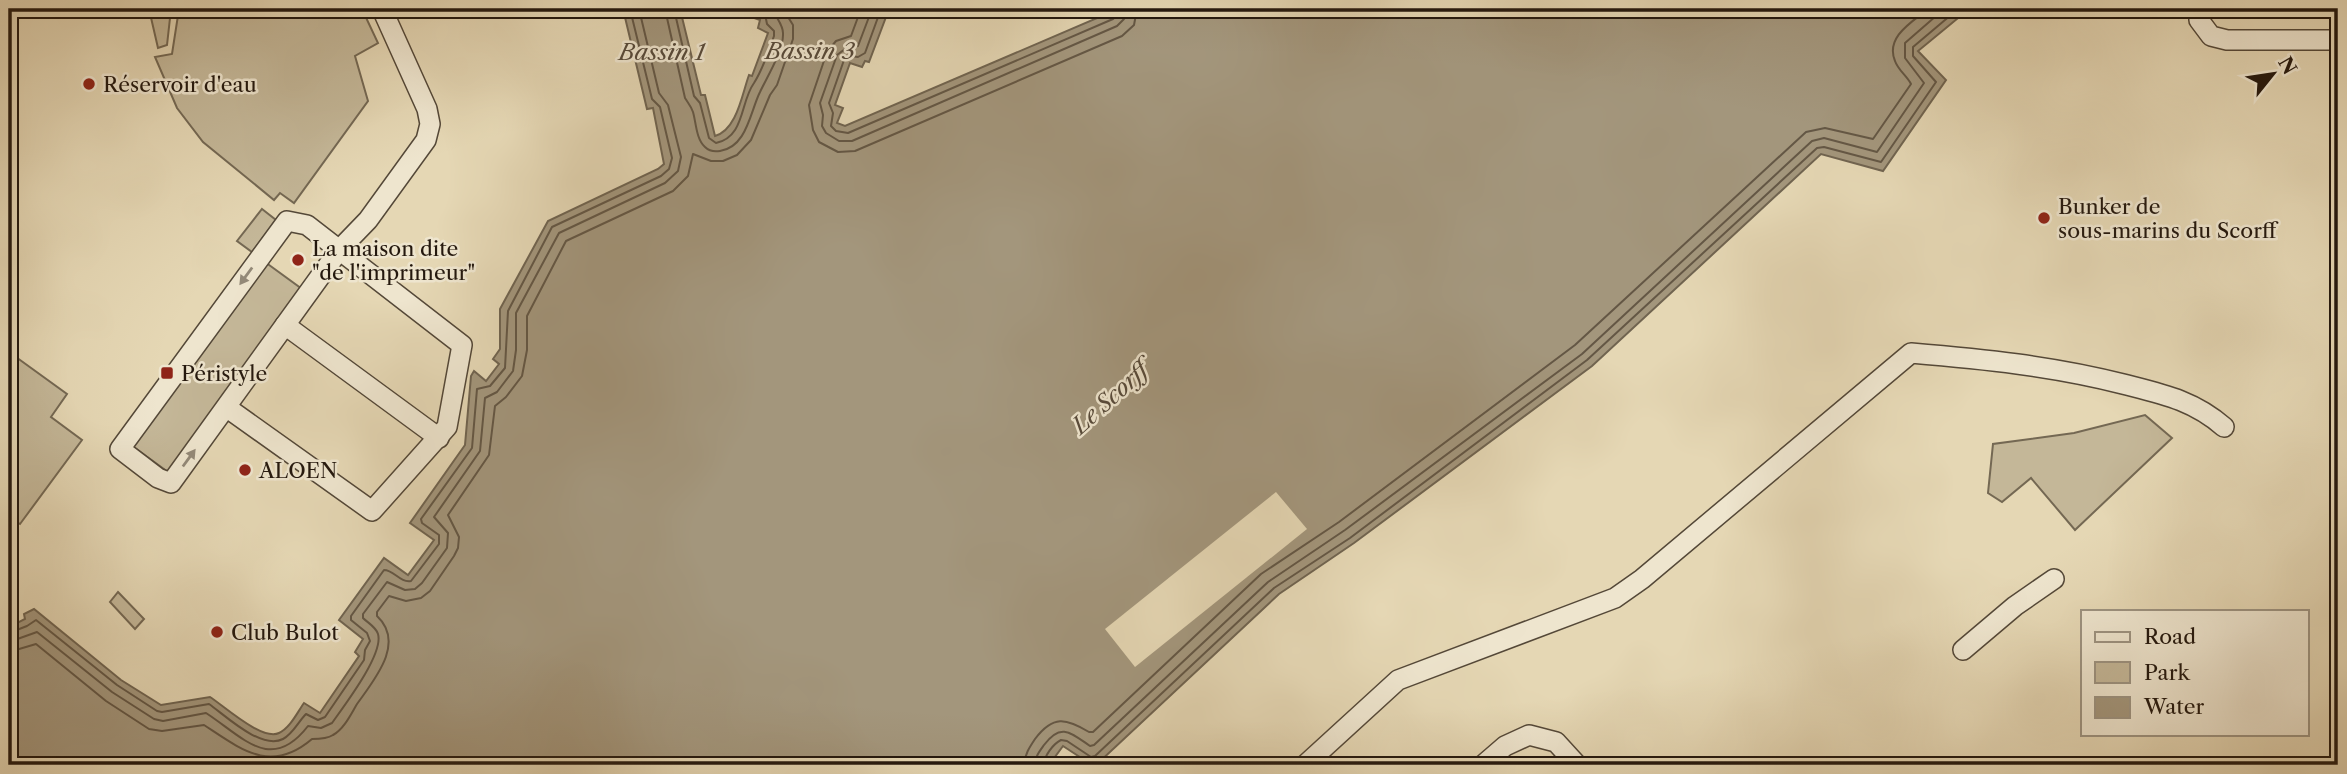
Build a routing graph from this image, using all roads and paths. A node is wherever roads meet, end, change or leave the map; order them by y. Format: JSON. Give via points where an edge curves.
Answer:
{"nodes":[{"id":1,"x":383,"y":9,"type":"edge"},
{"id":2,"x":2199,"y":20,"type":"dead end"},
{"id":3,"x":2338,"y":40,"type":"edge"},
{"id":4,"x":340,"y":249,"type":"junction"},
{"id":5,"x":285,"y":325,"type":"junction"},
{"id":6,"x":226,"y":407,"type":"junction"},
{"id":7,"x":2224,"y":427,"type":"dead end"},
{"id":8,"x":439,"y":438,"type":"junction"},
{"id":9,"x":2054,"y":579,"type":"dead end"},
{"id":10,"x":1963,"y":650,"type":"dead end"},
{"id":11,"x":1305,"y":765,"type":"edge"},
{"id":12,"x":1483,"y":765,"type":"edge"},
{"id":13,"x":1577,"y":765,"type":"edge"}],
"edges":[{"from":1,"to":4,"type":"street","via":[[430,124],[416,154],[368,220]]},
{"from":2,"to":3,"type":"street","via":[[2211,36],[2227,40]]},
{"from":4,"to":5,"type":"street"},
{"from":4,"to":6,"type":"street","one_way":true,"via":[[307,225],[287,221],[120,449],[171,483]]},
{"from":4,"to":8,"type":"street","via":[[462,345],[447,427]]},
{"from":5,"to":6,"type":"street"},
{"from":5,"to":8,"type":"street"},
{"from":6,"to":8,"type":"street","via":[[372,512]]},
{"from":7,"to":11,"type":"street","via":[[2179,398],[2103,379],[2020,363],[1911,353],[1615,598],[1398,680]]},
{"from":9,"to":10,"type":"street"},
{"from":12,"to":13,"type":"street","via":[[1505,746],[1529,735],[1556,742]]}]}
